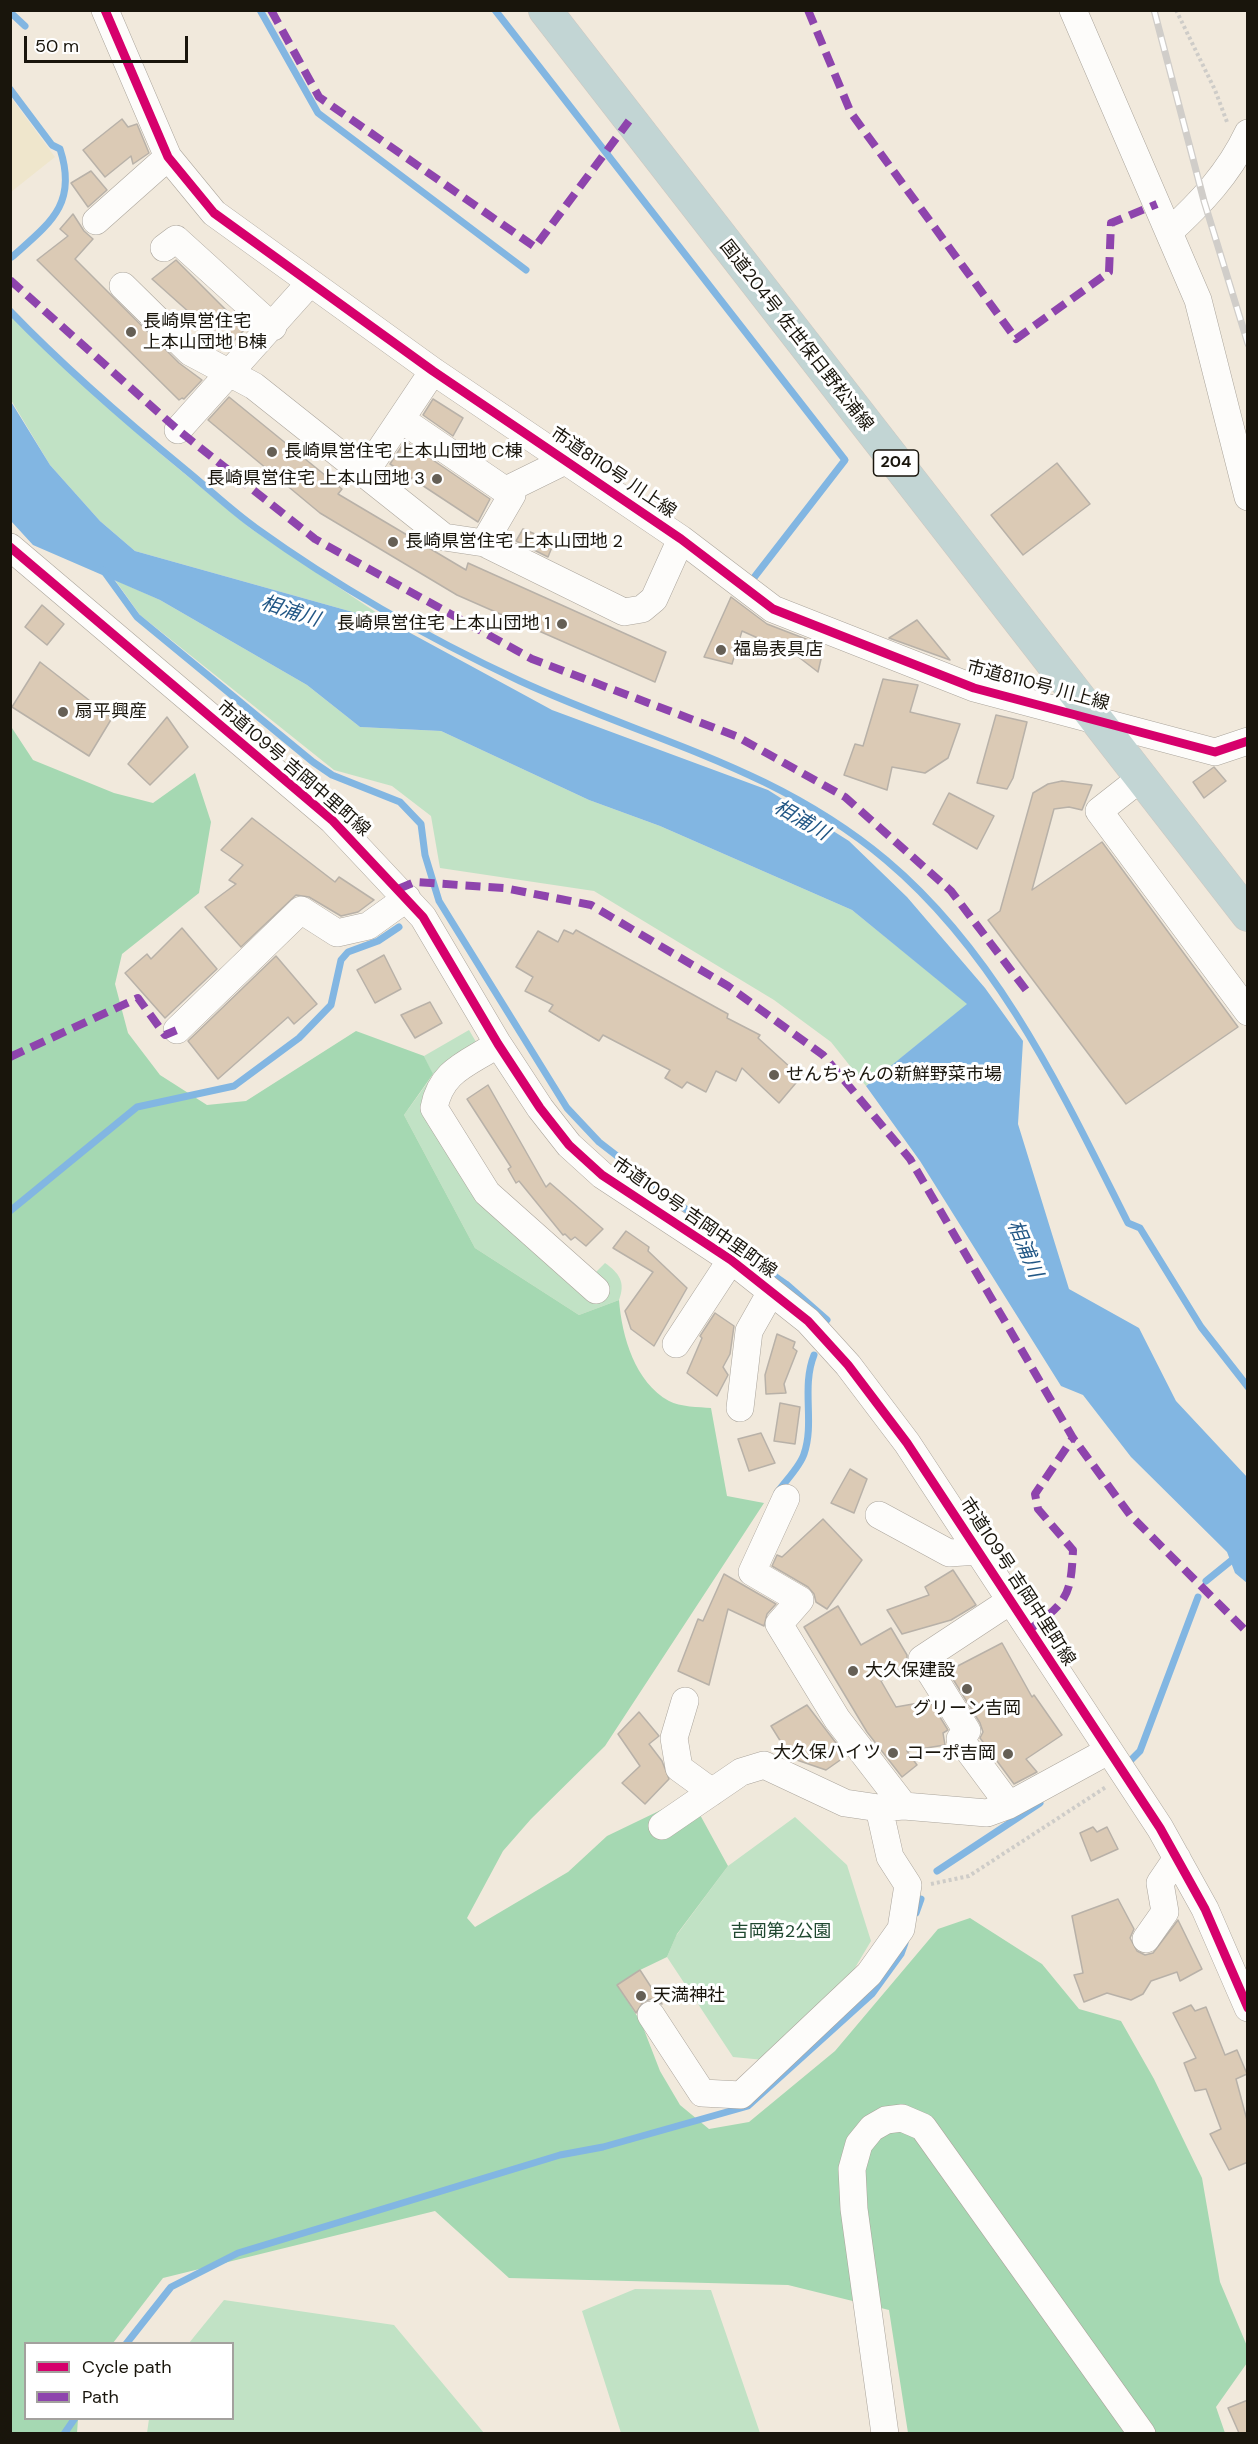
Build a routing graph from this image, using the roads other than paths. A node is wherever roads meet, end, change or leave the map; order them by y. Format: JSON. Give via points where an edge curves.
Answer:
{"nodes":[{"id":1,"x":105,"y":10,"type":"edge"},
{"id":2,"x":545,"y":10,"type":"edge"},
{"id":3,"x":1072,"y":10,"type":"edge"},
{"id":4,"x":1243,"y":144,"type":"edge"},
{"id":5,"x":168,"y":157,"type":"junction"},
{"id":6,"x":214,"y":213,"type":"junction"},
{"id":7,"x":96,"y":221,"type":"dead end"},
{"id":8,"x":1169,"y":232,"type":"junction"},
{"id":9,"x":164,"y":248,"type":"dead end"},
{"id":10,"x":196,"y":257,"type":"junction"},
{"id":11,"x":309,"y":284,"type":"junction"},
{"id":12,"x":123,"y":286,"type":"dead end"},
{"id":13,"x":273,"y":327,"type":"junction"},
{"id":14,"x":433,"y":371,"type":"junction"},
{"id":15,"x":229,"y":375,"type":"junction"},
{"id":16,"x":402,"y":420,"type":"junction"},
{"id":17,"x":178,"y":430,"type":"dead end"},
{"id":18,"x":565,"y":461,"type":"junction"},
{"id":19,"x":364,"y":474,"type":"junction"},
{"id":20,"x":506,"y":490,"type":"junction"},
{"id":21,"x":1248,"y":497,"type":"edge"},
{"id":22,"x":681,"y":539,"type":"junction"},
{"id":23,"x":484,"y":543,"type":"junction"},
{"id":24,"x":10,"y":547,"type":"edge"},
{"id":25,"x":1094,"y":719,"type":"junction"},
{"id":26,"x":1248,"y":741,"type":"edge"},
{"id":27,"x":1141,"y":778,"type":"junction"},
{"id":28,"x":406,"y":898,"type":"junction"},
{"id":29,"x":1248,"y":915,"type":"edge"},
{"id":30,"x":1248,"y":1012,"type":"edge"},
{"id":31,"x":177,"y":1030,"type":"dead end"},
{"id":32,"x":498,"y":1044,"type":"junction"},
{"id":33,"x":731,"y":1260,"type":"junction"},
{"id":34,"x":591,"y":1275,"type":"dead end"},
{"id":35,"x":771,"y":1292,"type":"junction"},
{"id":36,"x":676,"y":1344,"type":"dead end"},
{"id":37,"x":740,"y":1408,"type":"dead end"},
{"id":38,"x":786,"y":1497,"type":"dead end"},
{"id":39,"x":879,"y":1515,"type":"dead end"},
{"id":40,"x":978,"y":1551,"type":"junction"},
{"id":41,"x":1010,"y":1600,"type":"junction"},
{"id":42,"x":685,"y":1701,"type":"dead end"},
{"id":43,"x":1108,"y":1751,"type":"junction"},
{"id":44,"x":712,"y":1792,"type":"junction"},
{"id":45,"x":1009,"y":1805,"type":"junction"},
{"id":46,"x":892,"y":1807,"type":"junction"},
{"id":47,"x":662,"y":1826,"type":"dead end"},
{"id":48,"x":1177,"y":1858,"type":"junction"},
{"id":49,"x":1146,"y":1939,"type":"dead end"},
{"id":50,"x":1248,"y":2008,"type":"edge"},
{"id":51,"x":651,"y":2015,"type":"dead end"},
{"id":52,"x":885,"y":2433,"type":"edge"},
{"id":53,"x":1142,"y":2433,"type":"edge"}],
"edges":[{"from":1,"to":5,"type":"street","name":"市道8110号 川上線"},
{"from":2,"to":25,"type":"highway","name":"国道204号 佐世保日野松浦線","number":"204"},
{"from":3,"to":8,"type":"street"},
{"from":4,"to":8,"type":"street","via":[[1204,201]]},
{"from":5,"to":6,"type":"street","name":"市道8110号 川上線"},
{"from":5,"to":7,"type":"street"},
{"from":6,"to":10,"type":"street","via":[[200,237]]},
{"from":6,"to":11,"type":"street","name":"市道8110号 川上線"},
{"from":8,"to":21,"type":"street","via":[[1198,300]]},
{"from":9,"to":10,"type":"street","via":[[176,239]]},
{"from":10,"to":13,"type":"street"},
{"from":11,"to":13,"type":"street"},
{"from":11,"to":14,"type":"street","name":"市道8110号 川上線"},
{"from":12,"to":15,"type":"street","via":[[190,352]]},
{"from":13,"to":15,"type":"street"},
{"from":14,"to":16,"type":"street"},
{"from":14,"to":18,"type":"street","name":"市道8110号 川上線"},
{"from":15,"to":17,"type":"street"},
{"from":15,"to":19,"type":"street","via":[[254,386]]},
{"from":16,"to":19,"type":"street"},
{"from":16,"to":20,"type":"street"},
{"from":18,"to":20,"type":"street"},
{"from":18,"to":22,"type":"street","name":"市道8110号 川上線"},
{"from":19,"to":23,"type":"street","via":[[444,537]]},
{"from":20,"to":23,"type":"street","via":[[512,495]]},
{"from":22,"to":23,"type":"street","via":[[654,599],[642,609],[624,612]]},
{"from":22,"to":25,"type":"street","name":"市道8110号 川上線","via":[[773,609],[974,688]]},
{"from":24,"to":28,"type":"street","name":"市道109号 吉岡中里町線","via":[[332,820]]},
{"from":25,"to":26,"type":"street","name":"市道8110号 川上線","via":[[1215,752]]},
{"from":25,"to":27,"type":"highway","name":"国道204号 佐世保日野松浦線","number":"204"},
{"from":27,"to":29,"type":"highway","name":"国道204号 佐世保日野松浦線","number":"204"},
{"from":27,"to":30,"type":"street","via":[[1099,812]]},
{"from":28,"to":31,"type":"street","via":[[368,926],[337,933],[301,910]]},
{"from":28,"to":32,"type":"street","name":"市道109号 吉岡中里町線","via":[[423,917]]},
{"from":32,"to":33,"type":"street","name":"市道109号 吉岡中里町線","via":[[569,1145],[602,1175]]},
{"from":32,"to":34,"type":"street","via":[[446,1078],[437,1091],[434,1108],[487,1193]]},
{"from":33,"to":35,"type":"street","name":"市道109号 吉岡中里町線"},
{"from":33,"to":36,"type":"street"},
{"from":35,"to":37,"type":"street","via":[[749,1331]]},
{"from":35,"to":40,"type":"street","name":"市道109号 吉岡中里町線","via":[[808,1321],[848,1365],[908,1443]]},
{"from":38,"to":46,"type":"street","via":[[752,1572],[800,1600],[779,1624]]},
{"from":39,"to":40,"type":"street","via":[[949,1553]]},
{"from":40,"to":41,"type":"street","name":"市道109号 吉岡中里町線"},
{"from":41,"to":43,"type":"street","name":"市道109号 吉岡中里町線"},
{"from":41,"to":45,"type":"street","via":[[922,1659],[967,1731],[960,1738]]},
{"from":42,"to":44,"type":"street","via":[[674,1738],[679,1768]]},
{"from":43,"to":45,"type":"street"},
{"from":43,"to":48,"type":"street","name":"市道109号 吉岡中里町線"},
{"from":44,"to":46,"type":"street","via":[[741,1772],[764,1765],[845,1803]]},
{"from":44,"to":47,"type":"street"},
{"from":45,"to":46,"type":"street","via":[[987,1813]]},
{"from":46,"to":51,"type":"street","via":[[890,1857],[908,1885],[901,1929],[870,1974],[741,2095],[702,2093]]},
{"from":48,"to":49,"type":"street","via":[[1160,1883],[1165,1912]]},
{"from":48,"to":50,"type":"street","name":"市道109号 吉岡中里町線","via":[[1205,1909]]},
{"from":52,"to":53,"type":"street","via":[[852,2169],[859,2144],[872,2128],[886,2120],[902,2118],[923,2127]]}]}
